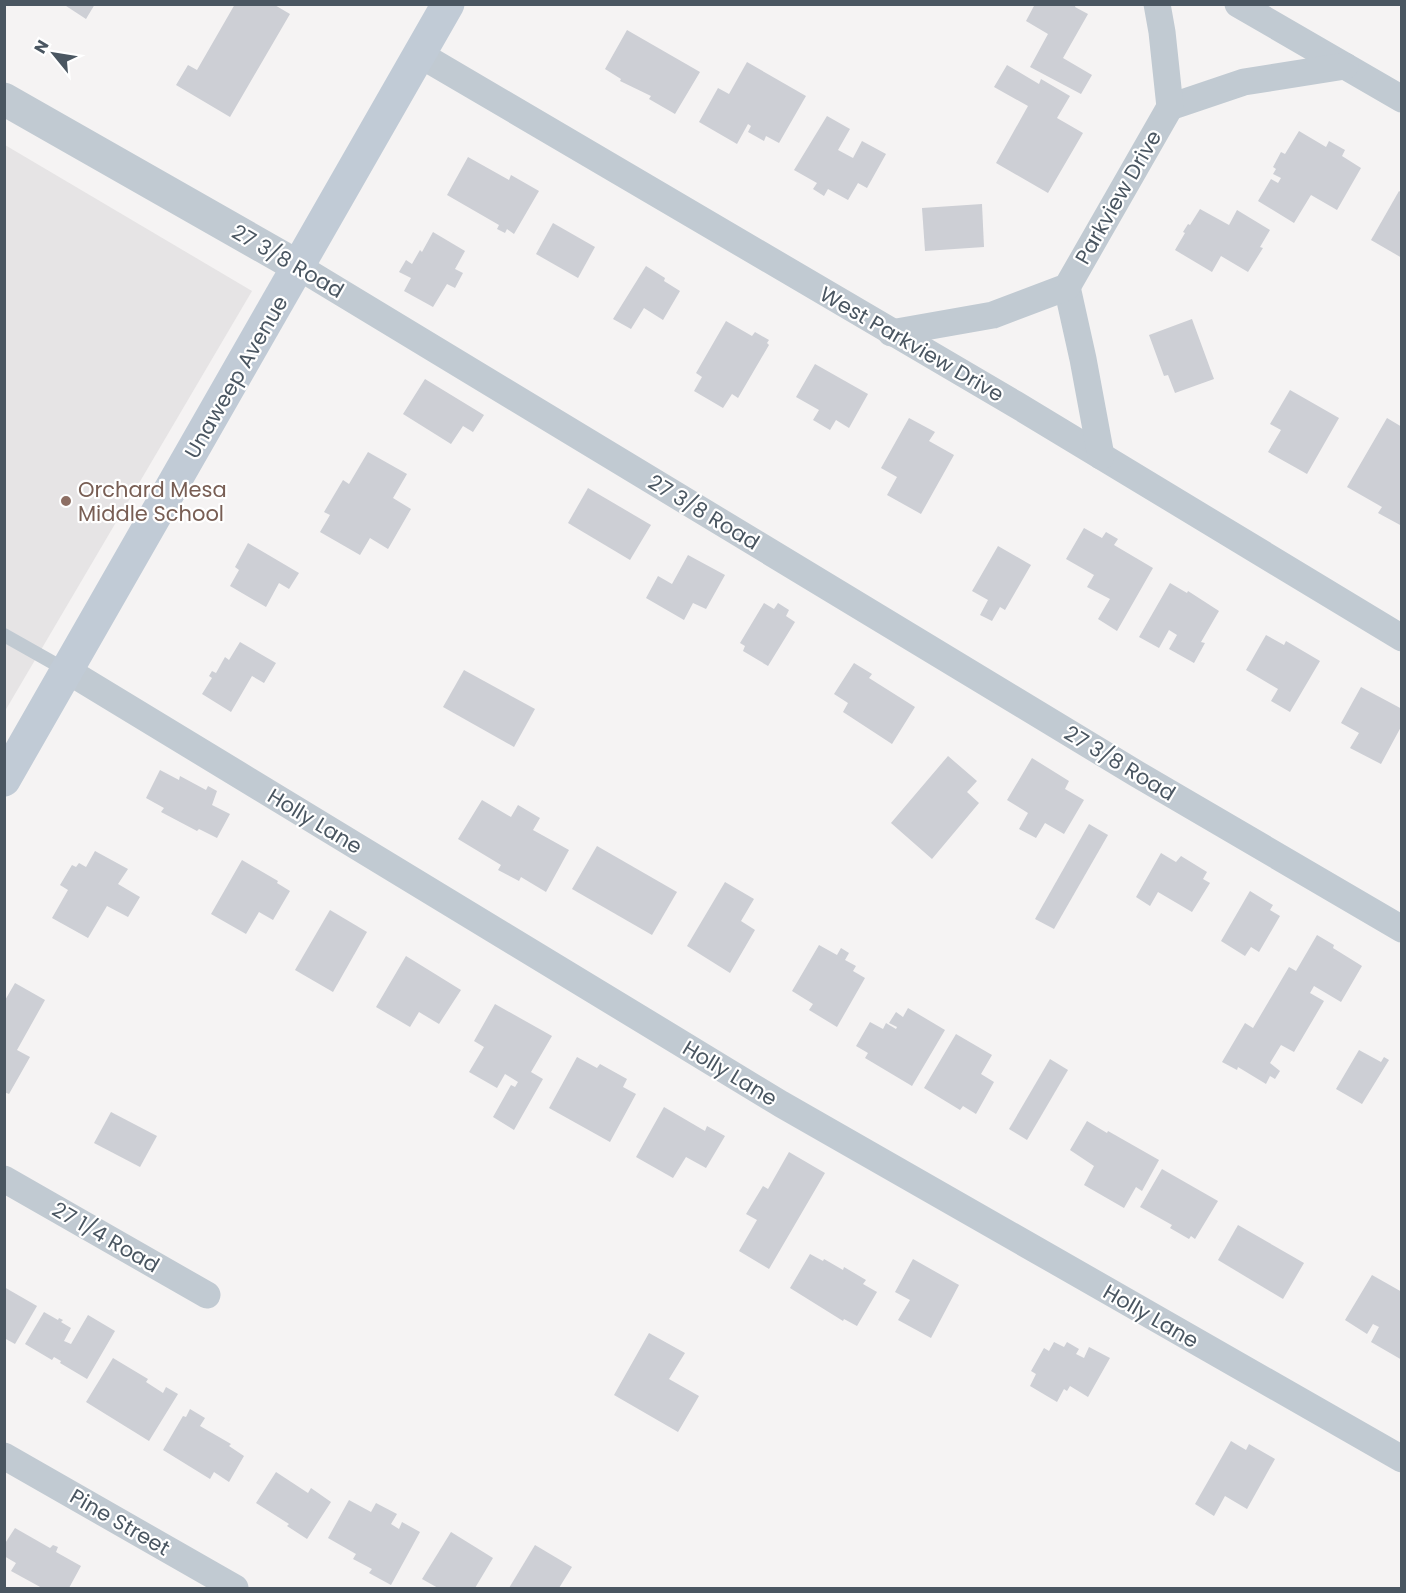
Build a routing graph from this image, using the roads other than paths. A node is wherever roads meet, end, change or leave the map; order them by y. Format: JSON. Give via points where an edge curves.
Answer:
{"nodes":[{"id":1,"x":448,"y":4,"type":"edge"},
{"id":2,"x":1157,"y":4,"type":"edge"},
{"id":3,"x":1238,"y":4,"type":"edge"},
{"id":4,"x":419,"y":54,"type":"junction"},
{"id":5,"x":1345,"y":66,"type":"junction"},
{"id":6,"x":4,"y":99,"type":"edge"},
{"id":7,"x":1401,"y":99,"type":"edge"},
{"id":8,"x":1170,"y":106,"type":"junction"},
{"id":9,"x":299,"y":267,"type":"junction"},
{"id":10,"x":1066,"y":287,"type":"junction"},
{"id":11,"x":891,"y":333,"type":"junction"},
{"id":12,"x":1101,"y":456,"type":"junction"},
{"id":13,"x":4,"y":635,"type":"edge"},
{"id":14,"x":1401,"y":638,"type":"edge"},
{"id":15,"x":68,"y":671,"type":"junction"},
{"id":16,"x":4,"y":780,"type":"edge"},
{"id":17,"x":1401,"y":929,"type":"edge"},
{"id":18,"x":4,"y":1179,"type":"edge"},
{"id":19,"x":207,"y":1295,"type":"dead end"},
{"id":20,"x":4,"y":1456,"type":"edge"},
{"id":21,"x":1401,"y":1459,"type":"edge"},
{"id":22,"x":235,"y":1588,"type":"edge"}],
"edges":[{"from":1,"to":4,"type":"main road","name":"Unaweep Avenue"},
{"from":2,"to":8,"type":"street","name":"Parkview Drive"},
{"from":3,"to":5,"type":"street"},
{"from":4,"to":9,"type":"main road","name":"Unaweep Avenue"},
{"from":4,"to":11,"type":"street","name":"West Parkview Drive"},
{"from":5,"to":7,"type":"street"},
{"from":5,"to":8,"type":"street","name":"Parkview Drive","via":[[1244,82]]},
{"from":6,"to":9,"type":"street","name":"27 3/8 Road"},
{"from":8,"to":10,"type":"street","name":"Parkview Drive"},
{"from":9,"to":15,"type":"main road","name":"Unaweep Avenue"},
{"from":9,"to":17,"type":"street","name":"27 3/8 Road","via":[[1137,774]]},
{"from":10,"to":11,"type":"street","name":"Parkview Drive","via":[[993,315]]},
{"from":10,"to":12,"type":"street","name":"Parkview Drive"},
{"from":11,"to":12,"type":"street","name":"West Parkview Drive"},
{"from":12,"to":14,"type":"street","name":"West Parkview Drive"},
{"from":13,"to":15,"type":"lane"},
{"from":15,"to":16,"type":"main road","name":"Unaweep Avenue"},
{"from":15,"to":21,"type":"street","name":"Holly Lane","via":[[781,1104]]},
{"from":18,"to":19,"type":"street","name":"27 1/4 Road"},
{"from":20,"to":22,"type":"street","name":"Pine Street"}]}
